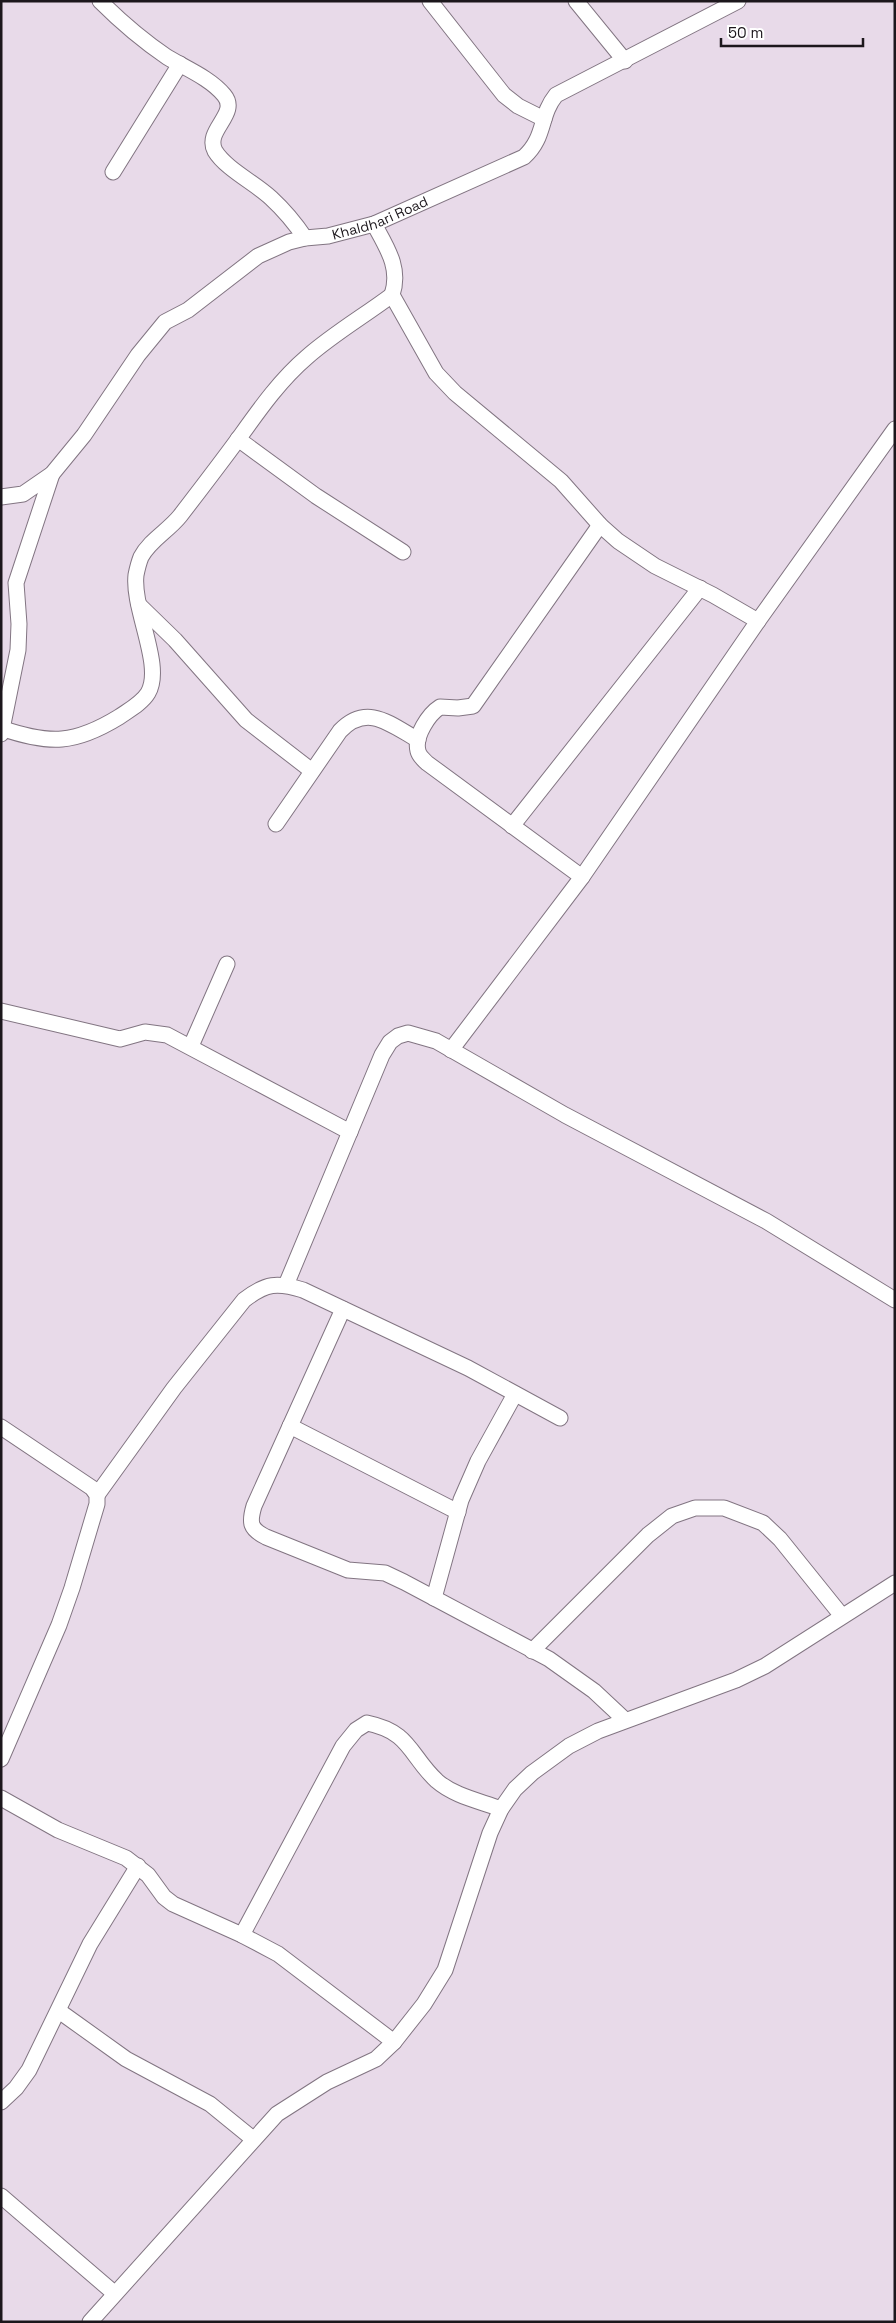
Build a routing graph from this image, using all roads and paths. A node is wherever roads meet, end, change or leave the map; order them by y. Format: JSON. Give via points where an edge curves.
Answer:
{"nodes":[{"id":1,"x":100,"y":1,"type":"edge"},
{"id":2,"x":430,"y":1,"type":"edge"},
{"id":3,"x":576,"y":1,"type":"edge"},
{"id":4,"x":738,"y":1,"type":"edge"},
{"id":5,"x":625,"y":61,"type":"junction"},
{"id":6,"x":180,"y":64,"type":"junction"},
{"id":7,"x":544,"y":119,"type":"junction"},
{"id":8,"x":113,"y":172,"type":"dead end"},
{"id":9,"x":374,"y":224,"type":"junction"},
{"id":10,"x":305,"y":238,"type":"junction"},
{"id":11,"x":392,"y":295,"type":"junction"},
{"id":12,"x":895,"y":429,"type":"edge"},
{"id":13,"x":238,"y":440,"type":"junction"},
{"id":14,"x":52,"y":474,"type":"junction"},
{"id":15,"x":1,"y":497,"type":"edge"},
{"id":16,"x":600,"y":525,"type":"junction"},
{"id":17,"x":403,"y":552,"type":"dead end"},
{"id":18,"x":700,"y":588,"type":"junction"},
{"id":19,"x":139,"y":605,"type":"junction"},
{"id":20,"x":758,"y":621,"type":"junction"},
{"id":21,"x":2,"y":730,"type":"edge"},
{"id":22,"x":418,"y":740,"type":"junction"},
{"id":23,"x":312,"y":771,"type":"junction"},
{"id":24,"x":276,"y":824,"type":"dead end"},
{"id":25,"x":512,"y":826,"type":"junction"},
{"id":26,"x":582,"y":877,"type":"junction"},
{"id":27,"x":227,"y":964,"type":"dead end"},
{"id":28,"x":1,"y":1011,"type":"edge"},
{"id":29,"x":191,"y":1046,"type":"junction"},
{"id":30,"x":451,"y":1050,"type":"junction"},
{"id":31,"x":350,"y":1132,"type":"junction"},
{"id":32,"x":286,"y":1285,"type":"junction"},
{"id":33,"x":895,"y":1300,"type":"edge"},
{"id":34,"x":343,"y":1309,"type":"junction"},
{"id":35,"x":515,"y":1394,"type":"junction"},
{"id":36,"x":560,"y":1418,"type":"dead end"},
{"id":37,"x":290,"y":1426,"type":"junction"},
{"id":38,"x":1,"y":1428,"type":"edge"},
{"id":39,"x":97,"y":1495,"type":"junction"},
{"id":40,"x":458,"y":1512,"type":"junction"},
{"id":41,"x":895,"y":1583,"type":"edge"},
{"id":42,"x":434,"y":1598,"type":"junction"},
{"id":43,"x":842,"y":1616,"type":"junction"},
{"id":44,"x":532,"y":1651,"type":"junction"},
{"id":45,"x":625,"y":1720,"type":"junction"},
{"id":46,"x":1,"y":1759,"type":"edge"},
{"id":47,"x":1,"y":1798,"type":"edge"},
{"id":48,"x":501,"y":1809,"type":"junction"},
{"id":49,"x":138,"y":1866,"type":"junction"},
{"id":50,"x":242,"y":1935,"type":"junction"},
{"id":51,"x":59,"y":2011,"type":"junction"},
{"id":52,"x":394,"y":2042,"type":"junction"},
{"id":53,"x":1,"y":2102,"type":"edge"},
{"id":54,"x":253,"y":2139,"type":"junction"},
{"id":55,"x":1,"y":2196,"type":"edge"},
{"id":56,"x":114,"y":2293,"type":"junction"},
{"id":57,"x":90,"y":2322,"type":"edge"}],
"edges":[{"from":1,"to":6,"type":"street","via":[[143,40]]},
{"from":2,"to":7,"type":"street","via":[[504,96]]},
{"from":3,"to":5,"type":"street"},
{"from":4,"to":5,"type":"street","name":"Khaldhari Road"},
{"from":5,"to":7,"type":"street","name":"Khaldhari Road","via":[[556,95]]},
{"from":6,"to":8,"type":"street"},
{"from":6,"to":10,"type":"street","via":[[215,87],[228,103],[228,110],[214,136],[216,151],[270,197]]},
{"from":7,"to":9,"type":"street","name":"Khaldhari Road","via":[[540,137],[524,157]]},
{"from":9,"to":10,"type":"street","name":"Khaldhari Road","via":[[328,236]]},
{"from":9,"to":11,"type":"street","via":[[394,262],[396,284]]},
{"from":10,"to":14,"type":"street","name":"Khaldhari Road","via":[[258,256],[188,310],[165,322]]},
{"from":11,"to":13,"type":"street","via":[[306,357]]},
{"from":11,"to":16,"type":"street","via":[[436,373],[561,481]]},
{"from":12,"to":20,"type":"street"},
{"from":13,"to":17,"type":"street","via":[[316,496]]},
{"from":13,"to":19,"type":"street","via":[[179,517],[141,557],[136,575]]},
{"from":14,"to":15,"type":"street","via":[[23,494]]},
{"from":14,"to":21,"type":"street","via":[[16,583],[18,650]]},
{"from":16,"to":18,"type":"street","via":[[639,556]]},
{"from":16,"to":22,"type":"street","via":[[473,706],[440,707]]},
{"from":18,"to":20,"type":"street"},
{"from":18,"to":25,"type":"street"},
{"from":19,"to":21,"type":"street","via":[[153,664],[153,681],[148,694],[133,708],[98,730],[68,739],[36,738]]},
{"from":19,"to":23,"type":"street","via":[[175,640],[246,720]]},
{"from":20,"to":26,"type":"street"},
{"from":22,"to":23,"type":"street","via":[[386,722],[360,716],[350,720],[340,731]]},
{"from":22,"to":25,"type":"street","via":[[417,749],[427,763]]},
{"from":23,"to":24,"type":"street"},
{"from":25,"to":26,"type":"street"},
{"from":26,"to":30,"type":"street"},
{"from":27,"to":29,"type":"street"},
{"from":28,"to":29,"type":"street","via":[[120,1039],[156,1032]]},
{"from":29,"to":31,"type":"street"},
{"from":30,"to":31,"type":"street","via":[[436,1041],[408,1033],[390,1042]]},
{"from":30,"to":33,"type":"street","via":[[565,1115],[766,1221]]},
{"from":31,"to":32,"type":"street"},
{"from":32,"to":34,"type":"street"},
{"from":32,"to":39,"type":"street","via":[[258,1289],[244,1300],[174,1388]]},
{"from":34,"to":35,"type":"street"},
{"from":34,"to":37,"type":"street"},
{"from":35,"to":36,"type":"street"},
{"from":35,"to":40,"type":"street","via":[[478,1461]]},
{"from":37,"to":40,"type":"street"},
{"from":37,"to":42,"type":"street","via":[[254,1506],[251,1526],[256,1532],[348,1570],[385,1573]]},
{"from":38,"to":39,"type":"street","via":[[92,1488]]},
{"from":39,"to":46,"type":"street","via":[[95,1512],[69,1597]]},
{"from":40,"to":42,"type":"street"},
{"from":41,"to":43,"type":"street"},
{"from":42,"to":44,"type":"street"},
{"from":43,"to":44,"type":"street","via":[[780,1539],[763,1524],[724,1508],[695,1508],[672,1516],[648,1535]]},
{"from":43,"to":45,"type":"street","via":[[765,1666],[736,1680]]},
{"from":44,"to":45,"type":"street","via":[[571,1673]]},
{"from":45,"to":48,"type":"street","via":[[598,1731],[548,1760],[515,1789]]},
{"from":47,"to":49,"type":"street","via":[[58,1830]]},
{"from":48,"to":50,"type":"street","via":[[452,1792],[392,1730],[367,1723],[356,1730],[343,1746]]},
{"from":48,"to":52,"type":"street","via":[[490,1833],[445,1970],[424,2004]]},
{"from":49,"to":50,"type":"street","via":[[173,1904]]},
{"from":49,"to":51,"type":"street","via":[[90,1944]]},
{"from":50,"to":52,"type":"street","via":[[302,1970]]},
{"from":51,"to":53,"type":"street","via":[[29,2070]]},
{"from":51,"to":54,"type":"street","via":[[126,2059],[210,2104]]},
{"from":52,"to":54,"type":"street","via":[[376,2059],[295,2101]]},
{"from":54,"to":56,"type":"street"},
{"from":55,"to":56,"type":"street"},
{"from":56,"to":57,"type":"street"}]}
